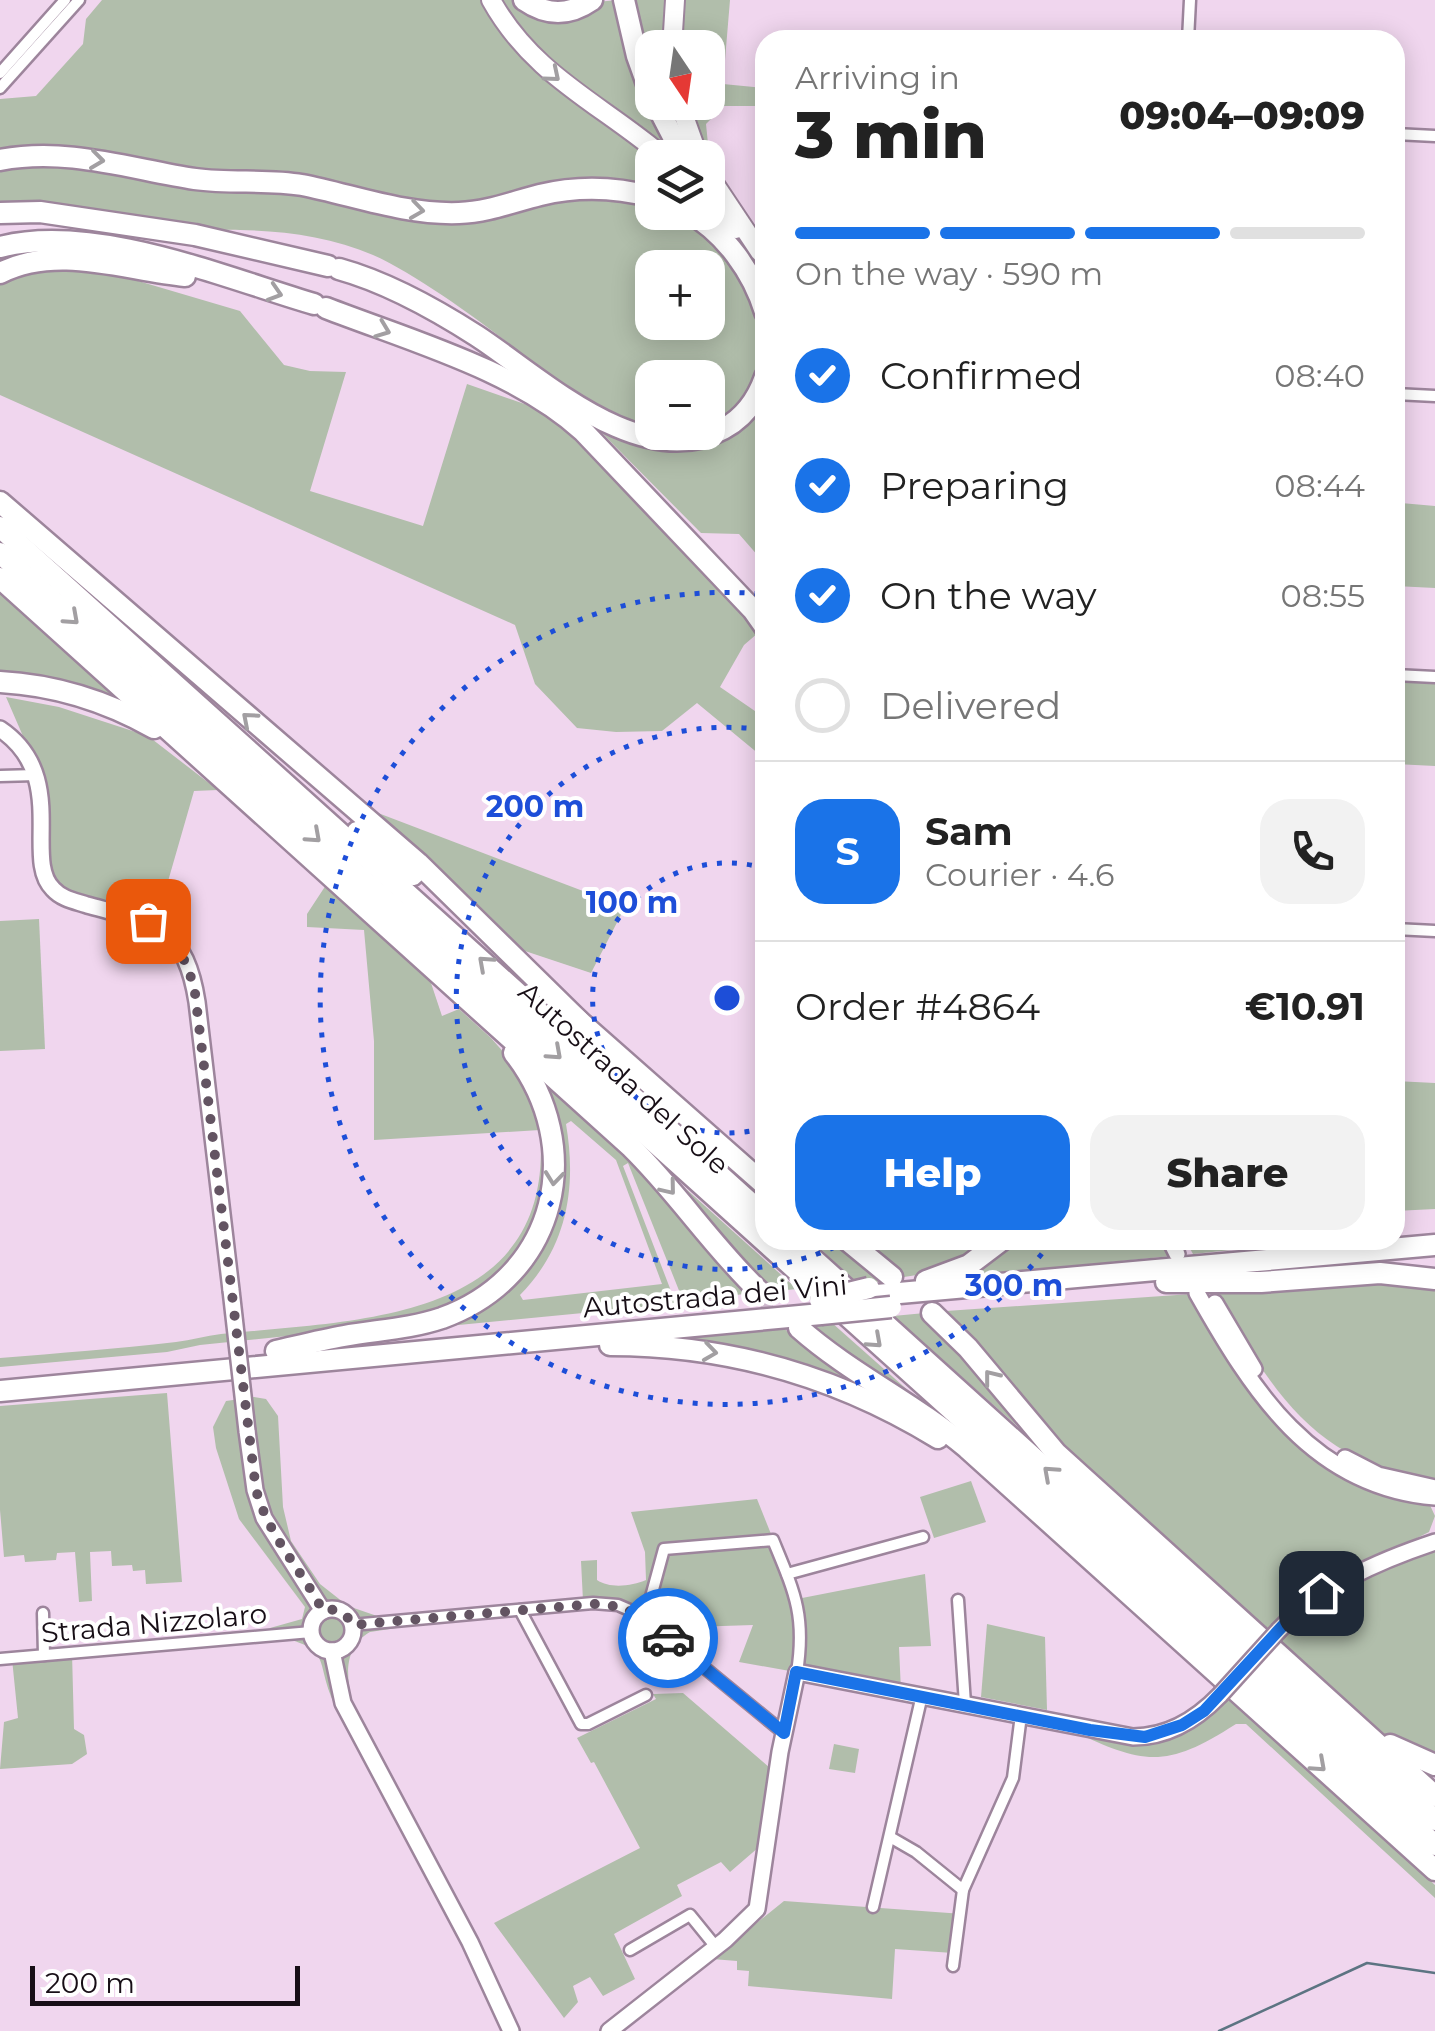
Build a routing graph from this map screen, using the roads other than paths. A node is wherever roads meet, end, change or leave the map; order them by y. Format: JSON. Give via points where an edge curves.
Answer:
{"nodes":[{"id":1,"x":65,"y":0,"type":"edge"},
{"id":2,"x":78,"y":0,"type":"edge"},
{"id":3,"x":491,"y":0,"type":"edge"},
{"id":4,"x":524,"y":0,"type":"edge"},
{"id":5,"x":592,"y":0,"type":"edge"},
{"id":6,"x":624,"y":0,"type":"edge"},
{"id":7,"x":675,"y":0,"type":"edge"},
{"id":8,"x":1190,"y":0,"type":"edge"},
{"id":9,"x":673,"y":30,"type":"edge"},
{"id":10,"x":1188,"y":30,"type":"edge"},
{"id":11,"x":635,"y":47,"type":"edge"},
{"id":12,"x":0,"y":72,"type":"edge"},
{"id":13,"x":0,"y":88,"type":"edge"},
{"id":14,"x":1405,"y":134,"type":"edge"},
{"id":15,"x":1435,"y":136,"type":"edge"},
{"id":16,"x":641,"y":140,"type":"edge"},
{"id":17,"x":0,"y":160,"type":"edge"},
{"id":18,"x":635,"y":193,"type":"edge"},
{"id":19,"x":725,"y":200,"type":"edge"},
{"id":20,"x":725,"y":211,"type":"edge"},
{"id":21,"x":0,"y":213,"type":"edge"},
{"id":22,"x":725,"y":219,"type":"edge"},
{"id":23,"x":711,"y":230,"type":"edge"},
{"id":24,"x":0,"y":237,"type":"edge"},
{"id":25,"x":755,"y":244,"type":"edge"},
{"id":26,"x":0,"y":247,"type":"edge"},
{"id":27,"x":755,"y":247,"type":"edge"},
{"id":28,"x":755,"y":248,"type":"edge"},
{"id":29,"x":280,"y":255,"type":"junction"},
{"id":30,"x":0,"y":273,"type":"edge"},
{"id":31,"x":236,"y":281,"type":"junction"},
{"id":32,"x":755,"y":285,"type":"edge"},
{"id":33,"x":530,"y":373,"type":"junction"},
{"id":34,"x":1405,"y":394,"type":"edge"},
{"id":35,"x":1435,"y":396,"type":"edge"},
{"id":36,"x":755,"y":398,"type":"edge"},
{"id":37,"x":0,"y":502,"type":"edge"},
{"id":38,"x":0,"y":527,"type":"edge"},
{"id":39,"x":0,"y":553,"type":"edge"},
{"id":40,"x":0,"y":578,"type":"edge"},
{"id":41,"x":755,"y":602,"type":"edge"},
{"id":42,"x":755,"y":613,"type":"edge"},
{"id":43,"x":1405,"y":676,"type":"edge"},
{"id":44,"x":1435,"y":677,"type":"edge"},
{"id":45,"x":0,"y":682,"type":"edge"},
{"id":46,"x":0,"y":729,"type":"edge"},
{"id":47,"x":247,"y":750,"type":"junction"},
{"id":48,"x":36,"y":774,"type":"junction"},
{"id":49,"x":216,"y":774,"type":"junction"},
{"id":50,"x":0,"y":776,"type":"edge"},
{"id":51,"x":1405,"y":930,"type":"edge"},
{"id":52,"x":1435,"y":931,"type":"edge"},
{"id":53,"x":444,"y":979,"type":"junction"},
{"id":54,"x":579,"y":1021,"type":"junction"},
{"id":55,"x":755,"y":1177,"type":"edge"},
{"id":56,"x":755,"y":1207,"type":"edge"},
{"id":57,"x":755,"y":1233,"type":"edge"},
{"id":58,"x":1435,"y":1245,"type":"edge"},
{"id":59,"x":1405,"y":1248,"type":"edge"},
{"id":60,"x":774,"y":1250,"type":"edge"},
{"id":61,"x":803,"y":1250,"type":"edge"},
{"id":62,"x":859,"y":1250,"type":"edge"},
{"id":63,"x":869,"y":1250,"type":"edge"},
{"id":64,"x":989,"y":1250,"type":"edge"},
{"id":65,"x":1382,"y":1250,"type":"edge"},
{"id":66,"x":1435,"y":1258,"type":"edge"},
{"id":67,"x":1435,"y":1279,"type":"edge"},
{"id":68,"x":1166,"y":1282,"type":"junction"},
{"id":69,"x":759,"y":1290,"type":"tunnel mouth"},
{"id":70,"x":879,"y":1297,"type":"junction"},
{"id":71,"x":816,"y":1305,"type":"junction"},
{"id":72,"x":932,"y":1313,"type":"dead end"},
{"id":73,"x":798,"y":1328,"type":"tunnel mouth"},
{"id":74,"x":438,"y":1349,"type":"junction"},
{"id":75,"x":276,"y":1351,"type":"junction"},
{"id":76,"x":0,"y":1377,"type":"edge"},
{"id":77,"x":0,"y":1391,"type":"edge"},
{"id":78,"x":1435,"y":1488,"type":"edge"},
{"id":79,"x":1427,"y":1496,"type":"edge"},
{"id":80,"x":1435,"y":1505,"type":"edge"},
{"id":81,"x":1064,"y":1536,"type":"junction"},
{"id":82,"x":1435,"y":1536,"type":"edge"},
{"id":83,"x":922,"y":1537,"type":"dead end"},
{"id":84,"x":787,"y":1574,"type":"junction"},
{"id":85,"x":958,"y":1600,"type":"dead end"},
{"id":86,"x":520,"y":1610,"type":"junction"},
{"id":87,"x":323,"y":1611,"type":"junction"},
{"id":88,"x":44,"y":1614,"type":"dead end"},
{"id":89,"x":644,"y":1619,"type":"junction"},
{"id":90,"x":352,"y":1625,"type":"junction"},
{"id":91,"x":311,"y":1632,"type":"junction"},
{"id":92,"x":332,"y":1650,"type":"junction"},
{"id":93,"x":44,"y":1656,"type":"junction"},
{"id":94,"x":0,"y":1659,"type":"edge"},
{"id":95,"x":796,"y":1672,"type":"junction"},
{"id":96,"x":1312,"y":1687,"type":"junction"},
{"id":97,"x":646,"y":1695,"type":"dead end"},
{"id":98,"x":922,"y":1695,"type":"junction"},
{"id":99,"x":965,"y":1704,"type":"junction"},
{"id":100,"x":1021,"y":1715,"type":"junction"},
{"id":101,"x":784,"y":1733,"type":"junction"},
{"id":102,"x":1435,"y":1765,"type":"edge"},
{"id":103,"x":1435,"y":1796,"type":"edge"},
{"id":104,"x":1435,"y":1820,"type":"edge"},
{"id":105,"x":890,"y":1837,"type":"junction"},
{"id":106,"x":1435,"y":1845,"type":"edge"},
{"id":107,"x":1435,"y":1870,"type":"edge"},
{"id":108,"x":963,"y":1890,"type":"junction"},
{"id":109,"x":874,"y":1907,"type":"dead end"},
{"id":110,"x":716,"y":1947,"type":"junction"},
{"id":111,"x":630,"y":1950,"type":"dead end"},
{"id":112,"x":953,"y":1966,"type":"dead end"},
{"id":113,"x":511,"y":2031,"type":"edge"},
{"id":114,"x":608,"y":2031,"type":"edge"}],
"edges":[{"from":1,"to":12,"type":"street"},
{"from":2,"to":13,"type":"street"},
{"from":3,"to":16,"type":"main road","one_way":true,"via":[[545,69]]},
{"from":4,"to":5,"type":"highway","via":[[562,13]]},
{"from":6,"to":11,"type":"highway"},
{"from":7,"to":9,"type":"main road"},
{"from":8,"to":10,"type":"street"},
{"from":14,"to":15,"type":"street"},
{"from":17,"to":18,"type":"highway","one_way":true,"via":[[78,157],[198,179],[302,186],[445,213],[496,209],[572,190]]},
{"from":19,"to":25,"type":"main road"},
{"from":20,"to":27,"type":"main road"},
{"from":21,"to":29,"type":"highway","via":[[105,221]]},
{"from":22,"to":28,"type":"main road"},
{"from":23,"to":32,"type":"highway"},
{"from":24,"to":29,"type":"highway","via":[[56,230]]},
{"from":26,"to":31,"type":"highway","via":[[47,239],[94,244]]},
{"from":29,"to":33,"type":"highway","via":[[333,268],[431,309]]},
{"from":30,"to":31,"type":"highway","via":[[68,259]]},
{"from":31,"to":42,"type":"highway","one_way":true,"via":[[320,306],[519,386],[557,409]]},
{"from":33,"to":36,"type":"highway","via":[[621,429],[653,438],[717,432]]},
{"from":33,"to":41,"type":"highway"},
{"from":34,"to":35,"type":"street"},
{"from":54,"to":37,"type":"highway","one_way":true,"via":[[418,863]]},
{"from":38,"to":47,"type":"highway","name":"Autostrada del Sole"},
{"from":39,"to":57,"type":"highway","name":"Autostrada del Sole","one_way":true},
{"from":40,"to":49,"type":"highway"},
{"from":43,"to":44,"type":"street"},
{"from":45,"to":49,"type":"highway","via":[[116,708]]},
{"from":46,"to":48,"type":"street"},
{"from":47,"to":54,"type":"highway","via":[[406,870]]},
{"from":56,"to":47,"type":"highway","name":"Autostrada del Sole","one_way":true},
{"from":48,"to":50,"type":"street"},
{"from":48,"to":87,"type":"street","bridge":true,"via":[[48,884],[70,900],[148,921],[171,938],[192,972],[256,1490],[264,1518]]},
{"from":49,"to":53,"type":"highway"},
{"from":51,"to":52,"type":"street"},
{"from":53,"to":69,"type":"highway","one_way":true,"via":[[632,1147]]},
{"from":53,"to":75,"type":"highway","one_way":true,"via":[[511,1048],[540,1096],[556,1162],[542,1226],[500,1284],[445,1317]]},
{"from":54,"to":55,"type":"highway"},
{"from":58,"to":59,"type":"highway","name":"Autostrada dei Vini"},
{"from":60,"to":106,"type":"highway","name":"Autostrada del Sole","one_way":true},
{"from":104,"to":61,"type":"highway","one_way":true},
{"from":62,"to":63,"type":"highway","via":[[895,1277]]},
{"from":64,"to":70,"type":"highway","via":[[970,1265]]},
{"from":65,"to":70,"type":"highway","name":"Autostrada dei Vini"},
{"from":66,"to":68,"type":"highway","name":"Autostrada dei Vini"},
{"from":67,"to":68,"type":"highway","via":[[1380,1273]]},
{"from":68,"to":70,"type":"highway","name":"Autostrada dei Vini"},
{"from":70,"to":71,"type":"highway","name":"Autostrada dei Vini","bridge":true},
{"from":70,"to":71,"type":"highway","bridge":true},
{"from":71,"to":74,"type":"highway","name":"Autostrada dei Vini"},
{"from":71,"to":75,"type":"highway","name":"Autostrada dei Vini"},
{"from":96,"to":72,"type":"highway","one_way":true,"via":[[1056,1454]]},
{"from":73,"to":81,"type":"highway","via":[[936,1422]]},
{"from":74,"to":77,"type":"highway","name":"Autostrada dei Vini"},
{"from":74,"to":81,"type":"highway","one_way":true,"via":[[640,1345],[791,1369],[871,1400],[926,1431]]},
{"from":75,"to":76,"type":"highway","name":"Autostrada dei Vini"},
{"from":78,"to":79,"type":"street","via":[[1362,1468],[1310,1433],[1262,1380],[1203,1293],[1243,1372],[1299,1436],[1359,1479]]},
{"from":79,"to":80,"type":"street"},
{"from":81,"to":107,"type":"highway","one_way":true},
{"from":82,"to":100,"type":"street","bridge":true,"via":[[1321,1593],[1182,1725],[1145,1737]]},
{"from":83,"to":84,"type":"street"},
{"from":84,"to":89,"type":"street","via":[[773,1540],[664,1549]]},
{"from":84,"to":95,"type":"street","via":[[802,1624]]},
{"from":85,"to":99,"type":"street"},
{"from":86,"to":89,"type":"street","via":[[618,1604]]},
{"from":86,"to":90,"type":"street"},
{"from":86,"to":97,"type":"street","via":[[581,1724]]},
{"from":87,"to":90,"type":"street","via":[[338,1610]]},
{"from":87,"to":91,"type":"street"},
{"from":88,"to":93,"type":"street"},
{"from":89,"to":101,"type":"street"},
{"from":90,"to":92,"type":"street","via":[[346,1646]]},
{"from":91,"to":92,"type":"street","via":[[318,1645]]},
{"from":91,"to":93,"type":"street","name":"Strada Nizzolaro"},
{"from":92,"to":113,"type":"street","via":[[343,1703]]},
{"from":93,"to":94,"type":"street","name":"Strada Nizzolaro"},
{"from":95,"to":98,"type":"street"},
{"from":95,"to":101,"type":"street"},
{"from":96,"to":102,"type":"highway","via":[[1386,1743]]},
{"from":96,"to":103,"type":"highway"},
{"from":98,"to":99,"type":"street"},
{"from":98,"to":105,"type":"street"},
{"from":99,"to":100,"type":"street"},
{"from":100,"to":108,"type":"street","via":[[1013,1778]]},
{"from":101,"to":110,"type":"street","via":[[757,1909]]},
{"from":105,"to":108,"type":"street"},
{"from":105,"to":109,"type":"street"},
{"from":108,"to":112,"type":"street"},
{"from":110,"to":111,"type":"street","via":[[690,1915]]},
{"from":110,"to":114,"type":"street"}]}
